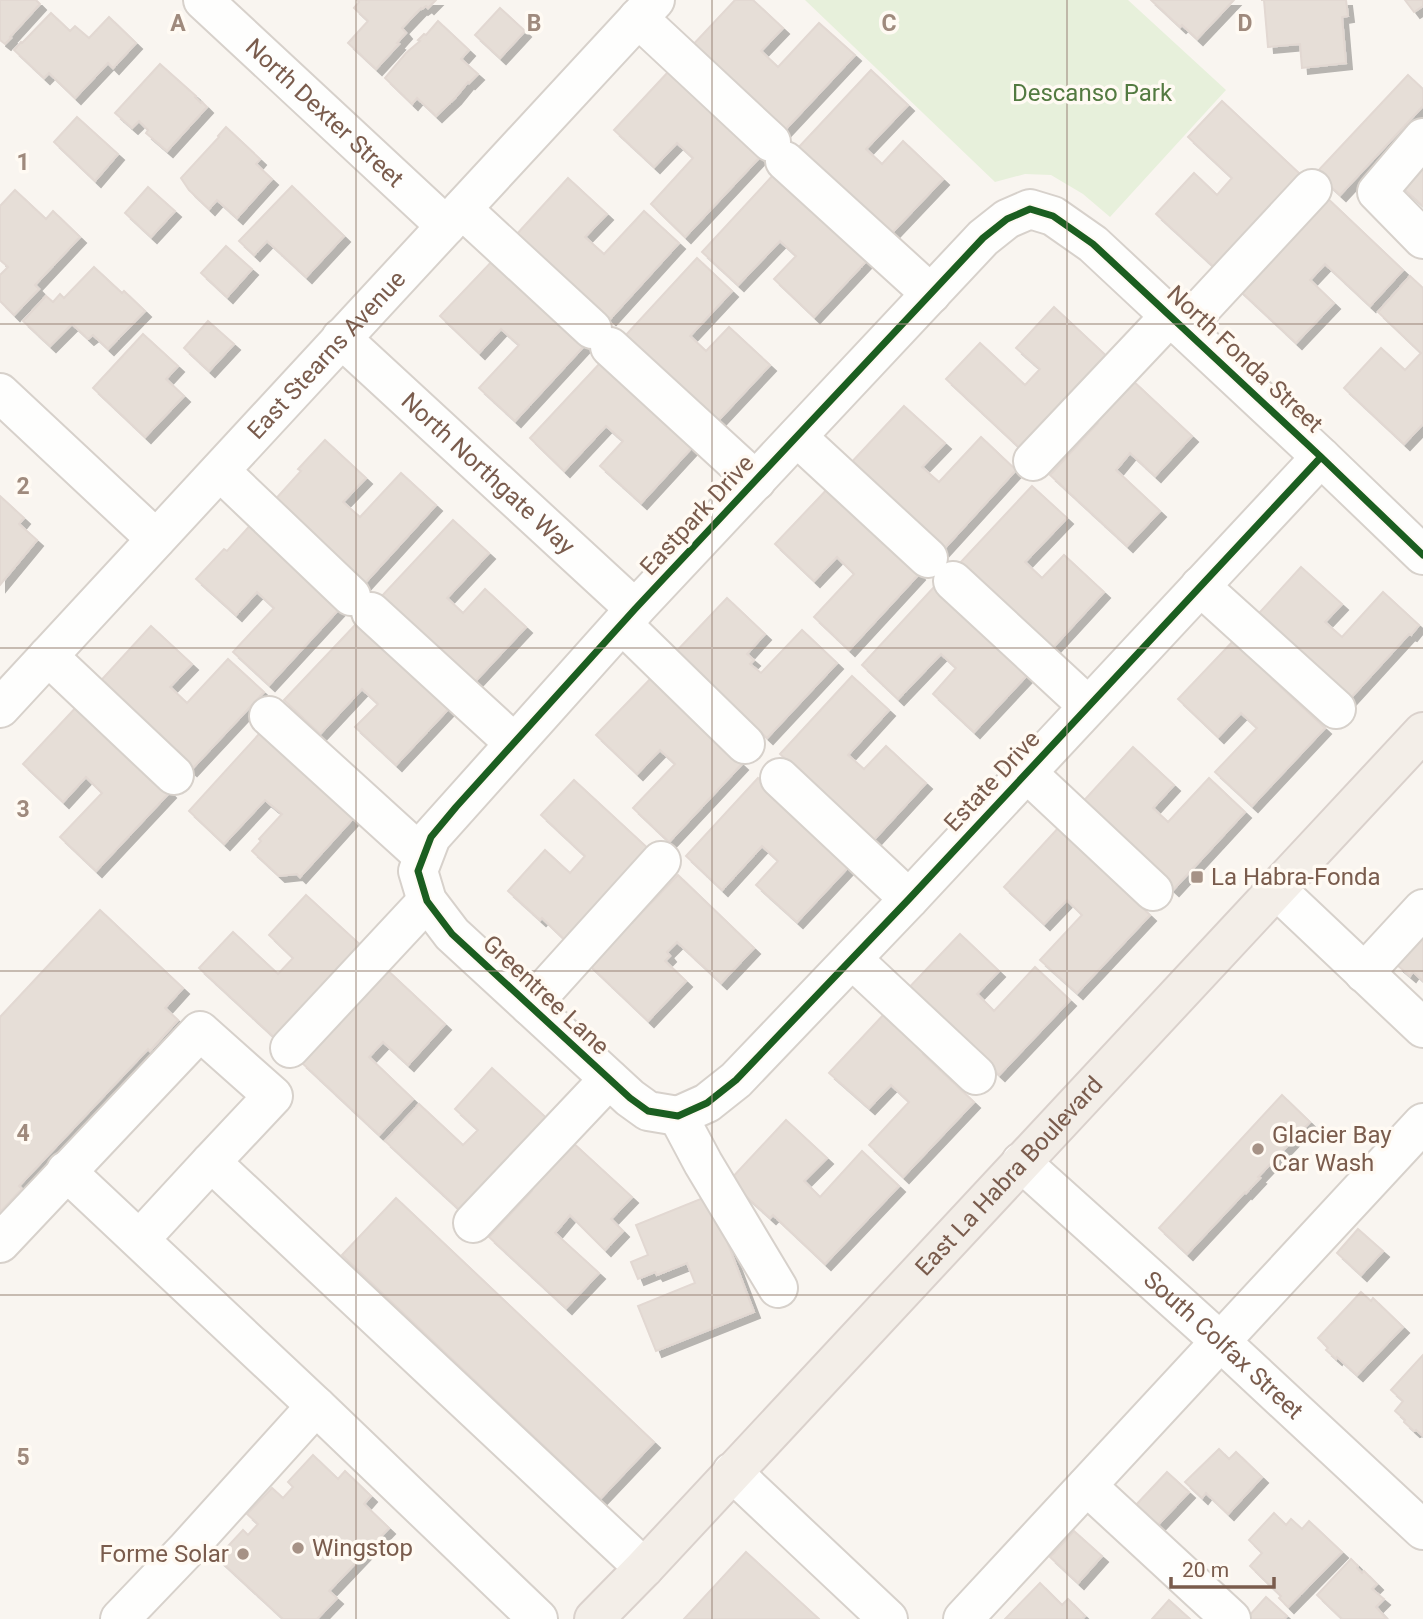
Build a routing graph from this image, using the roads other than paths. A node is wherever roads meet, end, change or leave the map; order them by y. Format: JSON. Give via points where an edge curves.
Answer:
{"nodes":[{"id":1,"x":203,"y":0,"type":"edge"},
{"id":2,"x":646,"y":9,"type":"edge"},
{"id":3,"x":1423,"y":138,"type":"edge"},
{"id":4,"x":1312,"y":189,"type":"dead end"},
{"id":5,"x":1030,"y":209,"type":"joint"},
{"id":6,"x":454,"y":217,"type":"junction"},
{"id":7,"x":1423,"y":239,"type":"edge"},
{"id":8,"x":931,"y":294,"type":"junction"},
{"id":9,"x":1177,"y":322,"type":"junction"},
{"id":10,"x":341,"y":338,"type":"junction"},
{"id":11,"x":0,"y":393,"type":"edge"},
{"id":12,"x":797,"y":437,"type":"junction"},
{"id":13,"x":1321,"y":457,"type":"junction"},
{"id":14,"x":1033,"y":461,"type":"dead end"},
{"id":15,"x":220,"y":471,"type":"junction"},
{"id":16,"x":756,"y":481,"type":"junction"},
{"id":17,"x":156,"y":539,"type":"junction"},
{"id":18,"x":1423,"y":555,"type":"edge"},
{"id":19,"x":1200,"y":586,"type":"junction"},
{"id":20,"x":629,"y":617,"type":"junction"},
{"id":21,"x":48,"y":656,"type":"junction"},
{"id":22,"x":1,"y":705,"type":"edge"},
{"id":23,"x":1088,"y":706,"type":"junction"},
{"id":24,"x":1336,"y":709,"type":"dead end"},
{"id":25,"x":269,"y":716,"type":"dead end"},
{"id":26,"x":1423,"y":733,"type":"edge"},
{"id":27,"x":514,"y":743,"type":"junction"},
{"id":28,"x":745,"y":744,"type":"dead end"},
{"id":29,"x":1026,"y":772,"type":"junction"},
{"id":30,"x":174,"y":775,"type":"dead end"},
{"id":31,"x":780,"y":778,"type":"dead end"},
{"id":32,"x":661,"y":861,"type":"dead end"},
{"id":33,"x":423,"y":876,"type":"junction"},
{"id":34,"x":1276,"y":889,"type":"junction"},
{"id":35,"x":1153,"y":891,"type":"dead end"},
{"id":36,"x":909,"y":899,"type":"junction"},
{"id":37,"x":1423,"y":909,"type":"edge"},
{"id":38,"x":852,"y":959,"type":"junction"},
{"id":39,"x":1364,"y":973,"type":"junction"},
{"id":40,"x":530,"y":1006,"type":"junction"},
{"id":41,"x":1423,"y":1028,"type":"edge"},
{"id":42,"x":290,"y":1048,"type":"dead end"},
{"id":43,"x":976,"y":1075,"type":"dead end"},
{"id":44,"x":609,"y":1079,"type":"junction"},
{"id":45,"x":678,"y":1116,"type":"junction"},
{"id":46,"x":1423,"y":1123,"type":"edge"},
{"id":47,"x":211,"y":1162,"type":"junction"},
{"id":48,"x":1021,"y":1162,"type":"junction"},
{"id":49,"x":66,"y":1171,"type":"junction"},
{"id":50,"x":472,"y":1223,"type":"dead end"},
{"id":51,"x":140,"y":1239,"type":"junction"},
{"id":52,"x":0,"y":1243,"type":"edge"},
{"id":53,"x":778,"y":1288,"type":"dead end"},
{"id":54,"x":1221,"y":1342,"type":"junction"},
{"id":55,"x":316,"y":1406,"type":"junction"},
{"id":56,"x":732,"y":1472,"type":"junction"},
{"id":57,"x":1087,"y":1486,"type":"junction"},
{"id":58,"x":1423,"y":1530,"type":"edge"},
{"id":59,"x":644,"y":1568,"type":"junction"},
{"id":60,"x":120,"y":1619,"type":"edge"},
{"id":61,"x":538,"y":1619,"type":"edge"},
{"id":62,"x":594,"y":1619,"type":"edge"},
{"id":63,"x":888,"y":1619,"type":"edge"},
{"id":64,"x":963,"y":1619,"type":"edge"},
{"id":65,"x":1231,"y":1619,"type":"edge"}],
"edges":[{"from":1,"to":6,"type":"street","name":"North Dexter Street"},
{"from":2,"to":6,"type":"street","name":"East Stearns Avenue"},
{"from":2,"to":8,"type":"street","via":[[778,151]]},
{"from":3,"to":7,"type":"street","via":[[1377,192]]},
{"from":4,"to":9,"type":"street"},
{"from":5,"to":8,"type":"street","name":"Eastpark Drive","via":[[1007,219],[984,238]]},
{"from":5,"to":9,"type":"street","name":"North Fonda Street","via":[[1053,216],[1093,244]]},
{"from":6,"to":10,"type":"street","name":"East Stearns Avenue"},
{"from":6,"to":16,"type":"street","name":"North Dexter Street","via":[[601,338]]},
{"from":8,"to":12,"type":"street","name":"Eastpark Drive"},
{"from":9,"to":13,"type":"street","name":"North Fonda Street"},
{"from":9,"to":14,"type":"street"},
{"from":10,"to":15,"type":"street","name":"East Stearns Avenue"},
{"from":10,"to":20,"type":"street","name":"North Northgate Way"},
{"from":11,"to":17,"type":"street"},
{"from":12,"to":16,"type":"street","name":"Eastpark Drive"},
{"from":12,"to":23,"type":"street"},
{"from":13,"to":18,"type":"street","name":"North Fonda Street"},
{"from":13,"to":19,"type":"street","name":"Estate Drive"},
{"from":15,"to":17,"type":"street","name":"East Stearns Avenue"},
{"from":15,"to":27,"type":"street"},
{"from":16,"to":20,"type":"street","name":"Eastpark Drive"},
{"from":17,"to":21,"type":"street","name":"East Stearns Avenue"},
{"from":19,"to":23,"type":"street","name":"Estate Drive"},
{"from":19,"to":24,"type":"street"},
{"from":20,"to":27,"type":"street","name":"Eastpark Drive"},
{"from":20,"to":28,"type":"street","name":"North Northgate Way"},
{"from":21,"to":22,"type":"street","name":"East Stearns Avenue"},
{"from":21,"to":30,"type":"street"},
{"from":23,"to":29,"type":"street","name":"Estate Drive"},
{"from":25,"to":33,"type":"street","name":"Greentree Lane"},
{"from":26,"to":34,"type":"main road","name":"East La Habra Boulevard"},
{"from":27,"to":33,"type":"street","name":"Eastpark Drive","via":[[431,837]]},
{"from":29,"to":35,"type":"street"},
{"from":29,"to":36,"type":"street","name":"Estate Drive"},
{"from":31,"to":36,"type":"street"},
{"from":32,"to":40,"type":"street"},
{"from":33,"to":40,"type":"street","name":"Greentree Lane","via":[[452,934]]},
{"from":33,"to":42,"type":"street","name":"Eastpark Drive"},
{"from":34,"to":39,"type":"street"},
{"from":34,"to":48,"type":"main road","name":"East La Habra Boulevard"},
{"from":36,"to":38,"type":"street","name":"Estate Drive"},
{"from":37,"to":39,"type":"street"},
{"from":38,"to":43,"type":"street"},
{"from":38,"to":45,"type":"street","name":"Estate Drive","via":[[736,1080],[707,1103]]},
{"from":39,"to":41,"type":"street"},
{"from":40,"to":44,"type":"street","name":"Greentree Lane"},
{"from":44,"to":45,"type":"street","name":"Greentree Lane","via":[[648,1111]]},
{"from":44,"to":50,"type":"street"},
{"from":45,"to":53,"type":"street"},
{"from":46,"to":54,"type":"street"},
{"from":47,"to":49,"type":"street","via":[[273,1096],[200,1031]]},
{"from":47,"to":51,"type":"street"},
{"from":47,"to":59,"type":"street"},
{"from":48,"to":54,"type":"street","name":"South Colfax Street"},
{"from":48,"to":56,"type":"main road","name":"East La Habra Boulevard"},
{"from":49,"to":51,"type":"street"},
{"from":49,"to":52,"type":"street"},
{"from":51,"to":55,"type":"street"},
{"from":54,"to":57,"type":"street"},
{"from":54,"to":58,"type":"street","name":"South Colfax Street"},
{"from":55,"to":60,"type":"street"},
{"from":55,"to":61,"type":"street"},
{"from":56,"to":59,"type":"main road","name":"East La Habra Boulevard"},
{"from":56,"to":63,"type":"street"},
{"from":57,"to":64,"type":"street"},
{"from":57,"to":65,"type":"street"},
{"from":59,"to":62,"type":"main road","name":"East La Habra Boulevard"}]}
